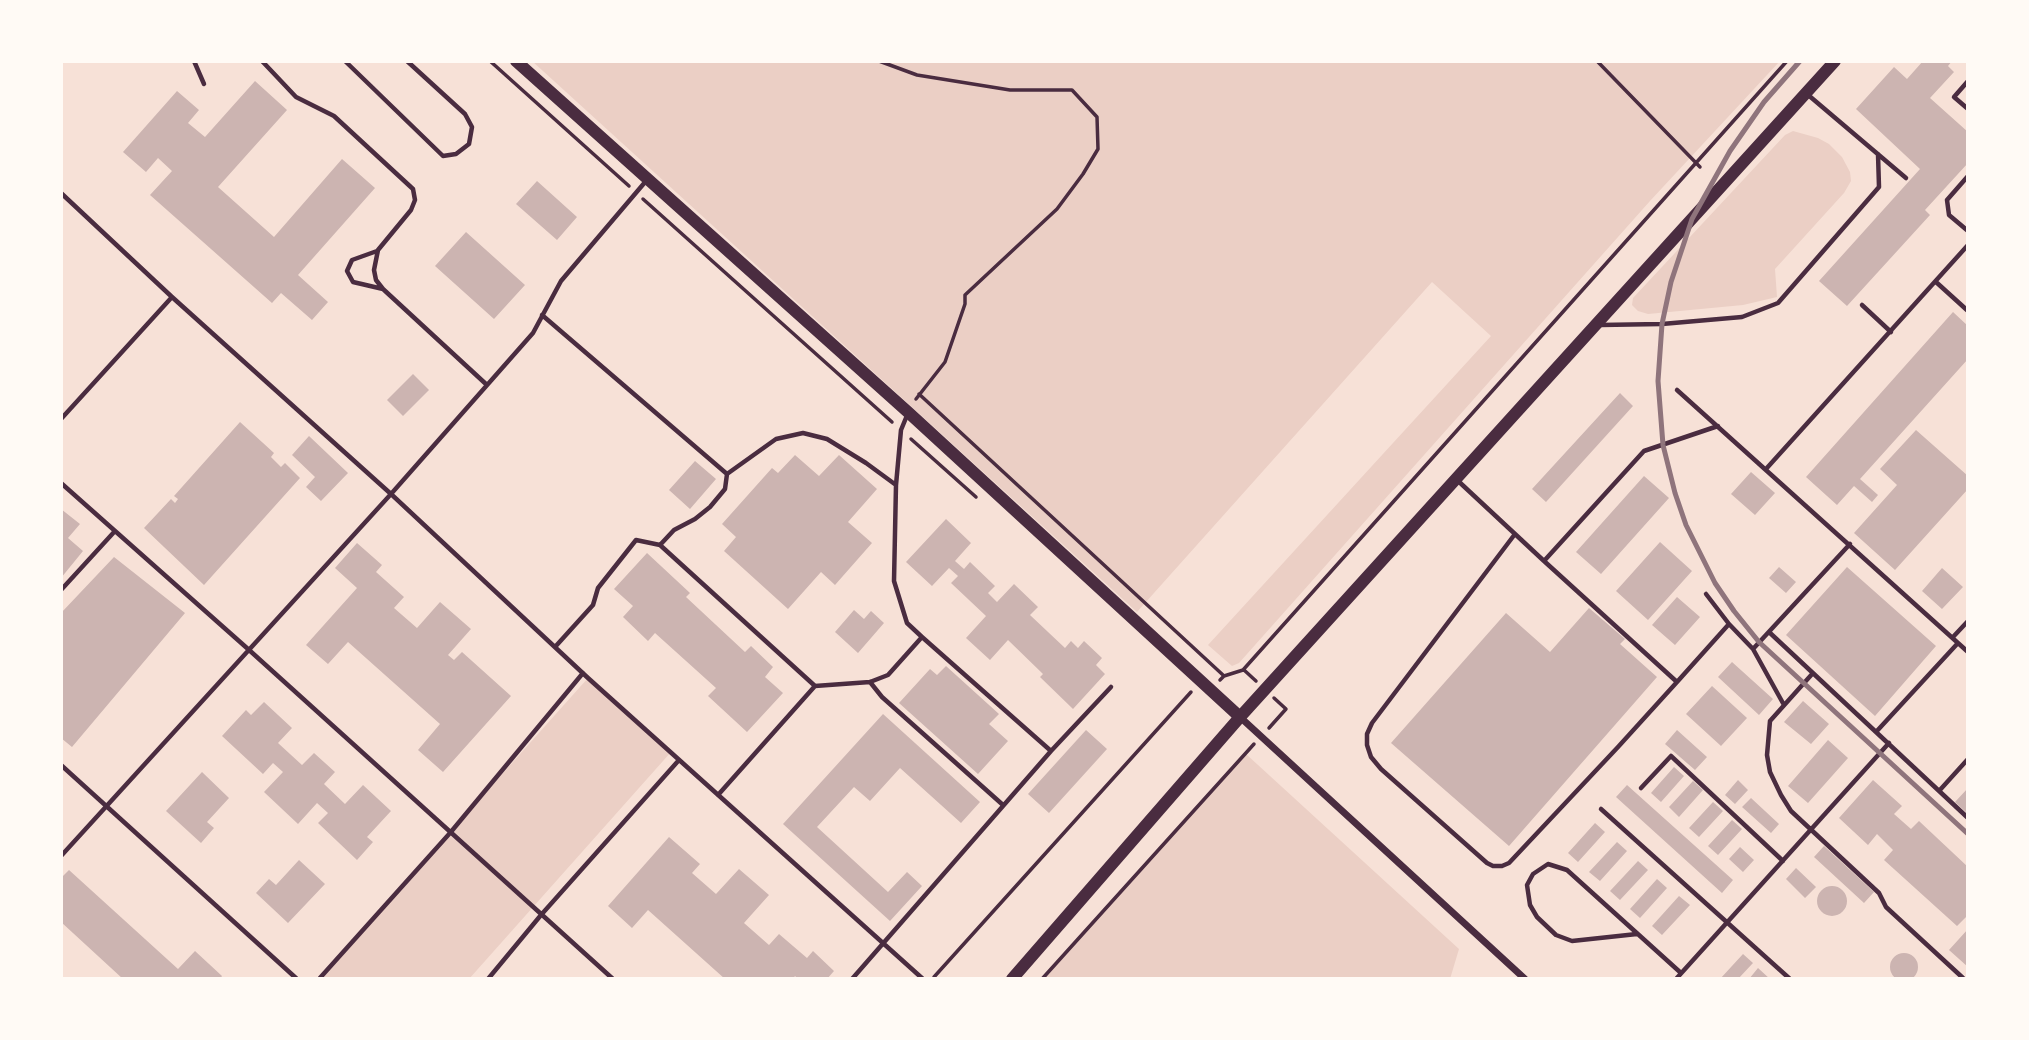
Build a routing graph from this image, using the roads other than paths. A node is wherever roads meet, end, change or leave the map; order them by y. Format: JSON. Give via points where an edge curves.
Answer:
{"nodes":[{"id":1,"x":194,"y":61,"type":"edge"},
{"id":2,"x":262,"y":61,"type":"edge"},
{"id":3,"x":345,"y":61,"type":"edge"},
{"id":4,"x":407,"y":61,"type":"edge"},
{"id":5,"x":516,"y":61,"type":"edge"},
{"id":6,"x":1835,"y":61,"type":"edge"},
{"id":7,"x":1968,"y":81,"type":"edge"},
{"id":8,"x":204,"y":84,"type":"dead end"},
{"id":9,"x":1806,"y":93,"type":"junction"},
{"id":10,"x":1968,"y":109,"type":"edge"},
{"id":11,"x":1878,"y":155,"type":"junction"},
{"id":12,"x":1968,"y":176,"type":"edge"},
{"id":13,"x":1906,"y":178,"type":"dead end"},
{"id":14,"x":646,"y":180,"type":"junction"},
{"id":15,"x":61,"y":193,"type":"edge"},
{"id":16,"x":1968,"y":231,"type":"edge"},
{"id":17,"x":1968,"y":245,"type":"edge"},
{"id":18,"x":378,"y":250,"type":"junction"},
{"id":19,"x":1936,"y":282,"type":"junction"},
{"id":20,"x":383,"y":289,"type":"junction"},
{"id":21,"x":172,"y":297,"type":"junction"},
{"id":22,"x":1862,"y":304,"type":"dead end"},
{"id":23,"x":1968,"y":311,"type":"edge"},
{"id":24,"x":542,"y":315,"type":"junction"},
{"id":25,"x":1596,"y":325,"type":"junction"},
{"id":26,"x":1891,"y":332,"type":"junction"},
{"id":27,"x":486,"y":385,"type":"junction"},
{"id":28,"x":1678,"y":390,"type":"dead end"},
{"id":29,"x":909,"y":413,"type":"junction"},
{"id":30,"x":61,"y":419,"type":"edge"},
{"id":31,"x":1718,"y":426,"type":"junction"},
{"id":32,"x":1766,"y":469,"type":"junction"},
{"id":33,"x":727,"y":474,"type":"junction"},
{"id":34,"x":1456,"y":479,"type":"junction"},
{"id":35,"x":61,"y":483,"type":"edge"},
{"id":36,"x":896,"y":485,"type":"junction"},
{"id":37,"x":391,"y":494,"type":"junction"},
{"id":38,"x":116,"y":531,"type":"junction"},
{"id":39,"x":1515,"y":534,"type":"junction"},
{"id":40,"x":1850,"y":544,"type":"junction"},
{"id":41,"x":660,"y":545,"type":"junction"},
{"id":42,"x":1544,"y":561,"type":"junction"},
{"id":43,"x":61,"y":590,"type":"edge"},
{"id":44,"x":1706,"y":594,"type":"dead end"},
{"id":45,"x":1968,"y":621,"type":"edge"},
{"id":46,"x":1729,"y":624,"type":"junction"},
{"id":47,"x":1769,"y":632,"type":"junction"},
{"id":48,"x":922,"y":637,"type":"junction"},
{"id":49,"x":1953,"y":637,"type":"junction"},
{"id":50,"x":1958,"y":643,"type":"junction"},
{"id":51,"x":555,"y":647,"type":"junction"},
{"id":52,"x":248,"y":649,"type":"junction"},
{"id":53,"x":1753,"y":649,"type":"junction"},
{"id":54,"x":1968,"y":652,"type":"edge"},
{"id":55,"x":583,"y":673,"type":"junction"},
{"id":56,"x":1813,"y":673,"type":"junction"},
{"id":57,"x":870,"y":682,"type":"junction"},
{"id":58,"x":1677,"y":682,"type":"junction"},
{"id":59,"x":815,"y":686,"type":"junction"},
{"id":60,"x":1111,"y":687,"type":"dead end"},
{"id":61,"x":1784,"y":705,"type":"junction"},
{"id":62,"x":1240,"y":718,"type":"junction"},
{"id":63,"x":1876,"y":732,"type":"junction"},
{"id":64,"x":1889,"y":743,"type":"junction"},
{"id":65,"x":1051,"y":751,"type":"junction"},
{"id":66,"x":1968,"y":759,"type":"edge"},
{"id":67,"x":679,"y":760,"type":"junction"},
{"id":68,"x":61,"y":765,"type":"edge"},
{"id":69,"x":1641,"y":788,"type":"dead end"},
{"id":70,"x":1939,"y":791,"type":"junction"},
{"id":71,"x":718,"y":795,"type":"junction"},
{"id":72,"x":1003,"y":805,"type":"junction"},
{"id":73,"x":107,"y":806,"type":"junction"},
{"id":74,"x":1601,"y":809,"type":"dead end"},
{"id":75,"x":1968,"y":818,"type":"edge"},
{"id":76,"x":1811,"y":830,"type":"junction"},
{"id":77,"x":450,"y":833,"type":"junction"},
{"id":78,"x":61,"y":856,"type":"edge"},
{"id":79,"x":1783,"y":861,"type":"junction"},
{"id":80,"x":541,"y":915,"type":"junction"},
{"id":81,"x":1728,"y":922,"type":"junction"},
{"id":82,"x":1637,"y":934,"type":"junction"},
{"id":83,"x":883,"y":944,"type":"junction"},
{"id":84,"x":1681,"y":973,"type":"junction"},
{"id":85,"x":1964,"y":978,"type":"edge"},
{"id":86,"x":297,"y":979,"type":"edge"},
{"id":87,"x":319,"y":979,"type":"edge"},
{"id":88,"x":488,"y":979,"type":"edge"},
{"id":89,"x":613,"y":979,"type":"edge"},
{"id":90,"x":852,"y":979,"type":"edge"},
{"id":91,"x":923,"y":979,"type":"edge"},
{"id":92,"x":1012,"y":979,"type":"edge"},
{"id":93,"x":1525,"y":979,"type":"edge"},
{"id":94,"x":1676,"y":979,"type":"edge"},
{"id":95,"x":1790,"y":979,"type":"edge"}],
"edges":[{"from":1,"to":8,"type":"lane"},
{"from":2,"to":18,"type":"lane","via":[[296,97],[334,116],[414,188],[411,210]]},
{"from":3,"to":4,"type":"lane","via":[[443,156],[456,154],[469,144],[472,127],[465,114]]},
{"from":5,"to":14,"type":"street"},
{"from":6,"to":9,"type":"street"},
{"from":7,"to":10,"type":"lane","via":[[1954,97]]},
{"from":9,"to":11,"type":"lane"},
{"from":9,"to":25,"type":"street"},
{"from":11,"to":13,"type":"lane"},
{"from":11,"to":25,"type":"lane","via":[[1879,187],[1778,303],[1742,317]]},
{"from":12,"to":16,"type":"lane","via":[[1947,200],[1949,215]]},
{"from":14,"to":24,"type":"lane","via":[[561,281]]},
{"from":14,"to":29,"type":"street"},
{"from":15,"to":21,"type":"lane"},
{"from":17,"to":19,"type":"lane"},
{"from":18,"to":20,"type":"lane","via":[[374,270]]},
{"from":18,"to":20,"type":"lane","via":[[352,260],[347,271],[353,282]]},
{"from":19,"to":23,"type":"lane"},
{"from":19,"to":26,"type":"lane"},
{"from":20,"to":27,"type":"lane"},
{"from":21,"to":30,"type":"lane"},
{"from":21,"to":37,"type":"lane"},
{"from":22,"to":26,"type":"lane"},
{"from":24,"to":27,"type":"lane","via":[[533,332]]},
{"from":24,"to":33,"type":"lane"},
{"from":25,"to":34,"type":"street"},
{"from":26,"to":32,"type":"lane"},
{"from":27,"to":37,"type":"lane"},
{"from":28,"to":31,"type":"lane"},
{"from":29,"to":36,"type":"lane","via":[[901,430]]},
{"from":29,"to":62,"type":"street"},
{"from":31,"to":32,"type":"lane"},
{"from":31,"to":42,"type":"lane","via":[[1644,451]]},
{"from":32,"to":40,"type":"lane"},
{"from":33,"to":36,"type":"lane","via":[[776,439],[803,433],[827,439]]},
{"from":33,"to":41,"type":"lane","via":[[725,489],[710,507]]},
{"from":34,"to":39,"type":"lane"},
{"from":34,"to":62,"type":"street"},
{"from":35,"to":38,"type":"lane"},
{"from":36,"to":48,"type":"lane","via":[[894,581],[907,623]]},
{"from":37,"to":51,"type":"lane"},
{"from":37,"to":52,"type":"lane"},
{"from":38,"to":43,"type":"lane"},
{"from":38,"to":52,"type":"lane"},
{"from":39,"to":42,"type":"lane"},
{"from":39,"to":58,"type":"lane","via":[[1372,723],[1367,745],[1381,769],[1487,863],[1502,866]]},
{"from":40,"to":47,"type":"lane"},
{"from":40,"to":49,"type":"lane"},
{"from":41,"to":51,"type":"lane","via":[[636,540],[598,588],[593,606]]},
{"from":41,"to":59,"type":"lane"},
{"from":42,"to":58,"type":"lane"},
{"from":44,"to":46,"type":"lane"},
{"from":45,"to":49,"type":"lane"},
{"from":46,"to":53,"type":"lane"},
{"from":46,"to":58,"type":"lane"},
{"from":47,"to":53,"type":"lane"},
{"from":47,"to":56,"type":"lane"},
{"from":48,"to":57,"type":"lane","via":[[888,675]]},
{"from":48,"to":65,"type":"lane"},
{"from":49,"to":50,"type":"lane"},
{"from":50,"to":54,"type":"lane"},
{"from":50,"to":63,"type":"lane"},
{"from":51,"to":55,"type":"lane"},
{"from":52,"to":73,"type":"lane"},
{"from":52,"to":77,"type":"lane"},
{"from":53,"to":61,"type":"lane"},
{"from":55,"to":67,"type":"lane"},
{"from":55,"to":77,"type":"lane"},
{"from":56,"to":61,"type":"lane"},
{"from":56,"to":63,"type":"lane"},
{"from":57,"to":59,"type":"lane"},
{"from":57,"to":72,"type":"lane"},
{"from":59,"to":71,"type":"lane"},
{"from":60,"to":65,"type":"lane"},
{"from":61,"to":76,"type":"lane","via":[[1770,721],[1767,733],[1770,772],[1791,811]]},
{"from":62,"to":92,"type":"street"},
{"from":62,"to":93,"type":"street"},
{"from":63,"to":64,"type":"lane"},
{"from":64,"to":70,"type":"lane"},
{"from":64,"to":76,"type":"lane"},
{"from":65,"to":72,"type":"lane"},
{"from":66,"to":70,"type":"lane"},
{"from":67,"to":71,"type":"lane"},
{"from":67,"to":80,"type":"lane"},
{"from":68,"to":73,"type":"lane"},
{"from":69,"to":79,"type":"lane","via":[[1671,756]]},
{"from":70,"to":75,"type":"lane"},
{"from":71,"to":83,"type":"lane"},
{"from":72,"to":83,"type":"lane"},
{"from":73,"to":78,"type":"lane"},
{"from":73,"to":86,"type":"lane"},
{"from":74,"to":81,"type":"lane"},
{"from":76,"to":79,"type":"lane"},
{"from":76,"to":85,"type":"lane"},
{"from":77,"to":80,"type":"lane"},
{"from":77,"to":87,"type":"lane"},
{"from":79,"to":81,"type":"lane"},
{"from":80,"to":88,"type":"lane"},
{"from":80,"to":89,"type":"lane"},
{"from":81,"to":84,"type":"lane"},
{"from":81,"to":95,"type":"lane"},
{"from":82,"to":82,"type":"lane","via":[[1567,870],[1548,864],[1533,874],[1527,886],[1530,905],[1556,935],[1572,941]]},
{"from":82,"to":84,"type":"lane"},
{"from":83,"to":90,"type":"lane"},
{"from":83,"to":91,"type":"lane"},
{"from":84,"to":94,"type":"lane"}]}
